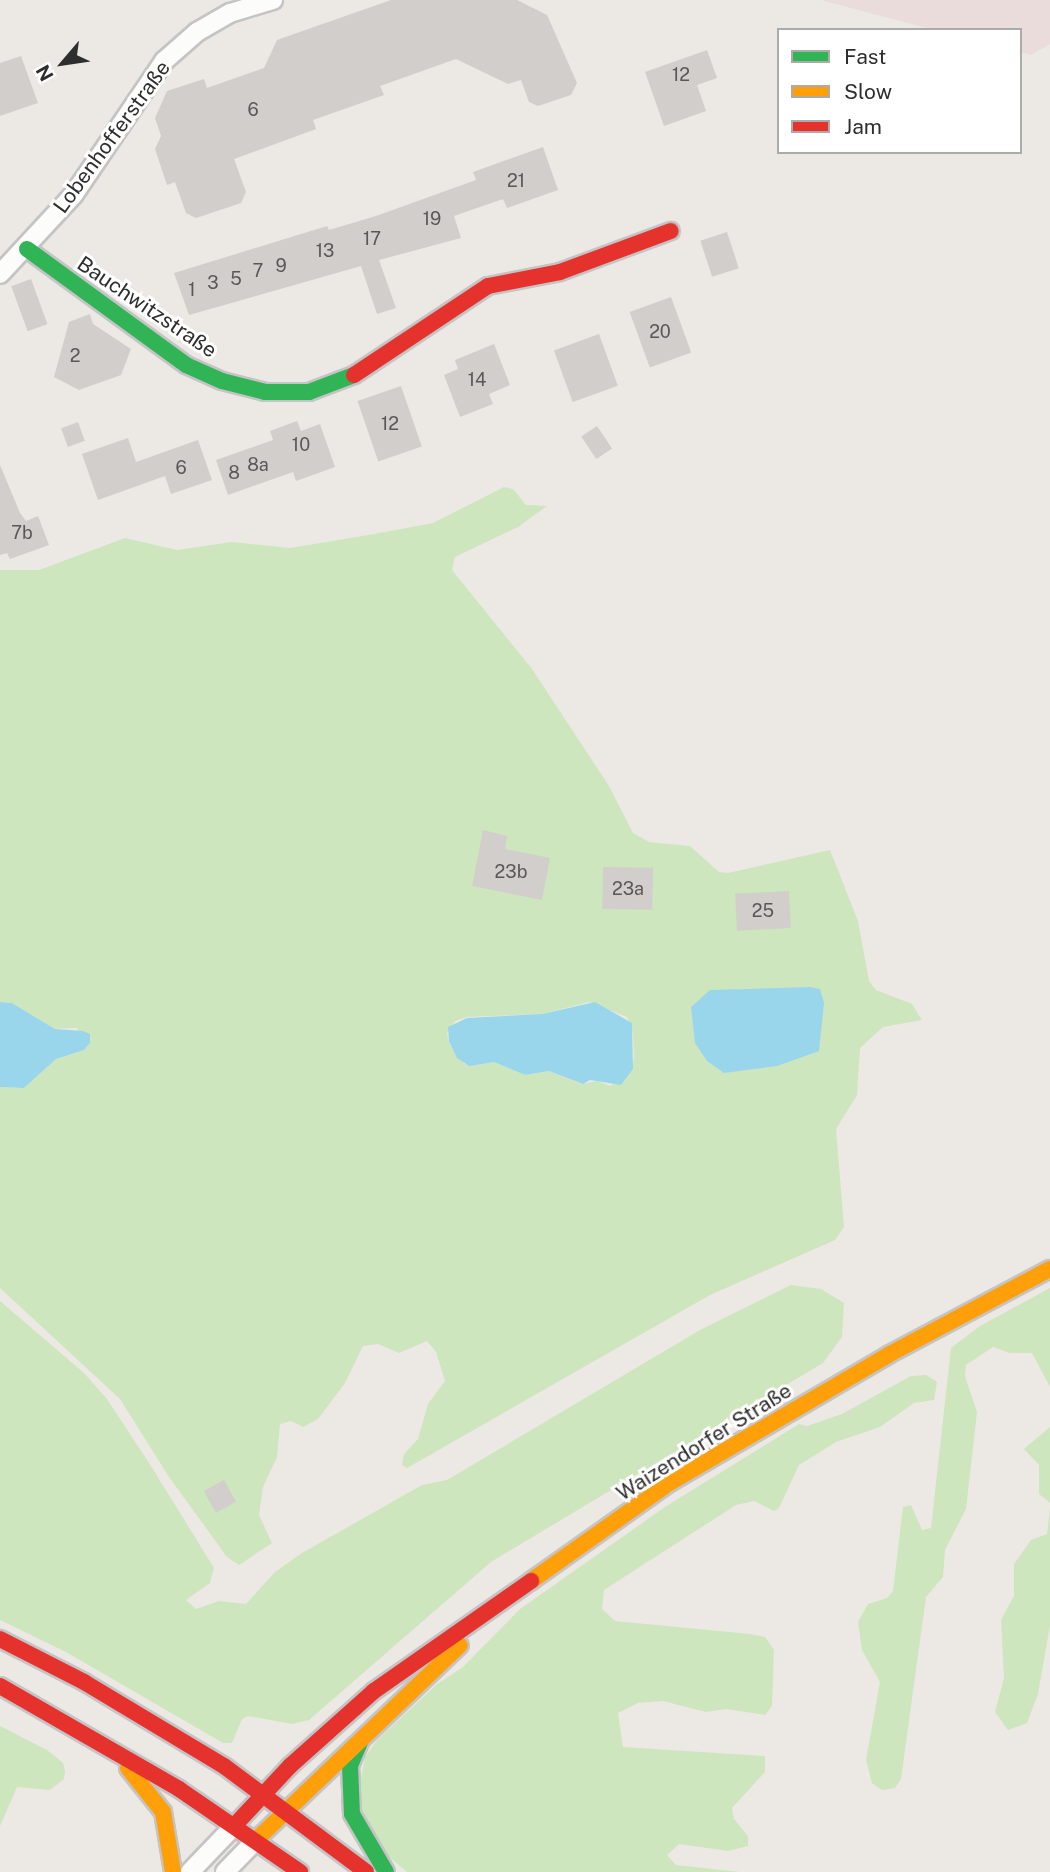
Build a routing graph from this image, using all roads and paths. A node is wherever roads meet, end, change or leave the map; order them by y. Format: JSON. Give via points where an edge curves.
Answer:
{"nodes":[{"id":1,"x":273,"y":0,"type":"edge"},
{"id":2,"x":671,"y":231,"type":"dead end"},
{"id":3,"x":27,"y":249,"type":"junction"},
{"id":4,"x":0,"y":274,"type":"edge"},
{"id":5,"x":1050,"y":1269,"type":"edge"},
{"id":6,"x":520,"y":1591,"type":"junction"},
{"id":7,"x":0,"y":1639,"type":"edge"},
{"id":8,"x":0,"y":1686,"type":"edge"},
{"id":9,"x":364,"y":1734,"type":"junction"},
{"id":10,"x":109,"y":1746,"type":"junction"},
{"id":11,"x":264,"y":1793,"type":"junction"},
{"id":12,"x":286,"y":1810,"type":"junction"},
{"id":13,"x":235,"y":1825,"type":"junction"},
{"id":14,"x":256,"y":1840,"type":"junction"},
{"id":15,"x":173,"y":1872,"type":"edge"},
{"id":16,"x":190,"y":1872,"type":"edge"},
{"id":17,"x":225,"y":1872,"type":"edge"},
{"id":18,"x":300,"y":1872,"type":"edge"},
{"id":19,"x":366,"y":1872,"type":"edge"},
{"id":20,"x":386,"y":1872,"type":"edge"}],
"edges":[{"from":1,"to":3,"type":"street","name":"Lobenhofferstraße","via":[[230,13],[197,32],[164,61],[74,194]]},
{"from":2,"to":3,"type":"main road","name":"Bauchwitzstraße","via":[[560,272],[488,286],[362,372],[309,392],[265,392],[186,365]]},
{"from":3,"to":4,"type":"street","name":"Lobenhofferstraße"},
{"from":5,"to":6,"type":"main road","name":"Waizendorfer Straße","via":[[917,1339],[671,1482]]},
{"from":6,"to":9,"type":"main road","name":"Waizendorfer Straße"},
{"from":6,"to":11,"type":"main road","name":"Waizendorfer Straße","via":[[374,1691]]},
{"from":7,"to":11,"type":"main road","via":[[96,1689]]},
{"from":8,"to":10,"type":"main road"},
{"from":9,"to":12,"type":"main road","name":"Waizendorfer Straße"},
{"from":9,"to":20,"type":"main road","via":[[350,1765],[352,1814]]},
{"from":10,"to":13,"type":"main road"},
{"from":10,"to":15,"type":"main road","via":[[163,1812]]},
{"from":11,"to":12,"type":"main road"},
{"from":11,"to":13,"type":"main road","name":"Waizendorfer Straße"},
{"from":12,"to":14,"type":"main road","name":"Waizendorfer Straße"},
{"from":12,"to":19,"type":"main road"},
{"from":13,"to":14,"type":"main road"},
{"from":13,"to":16,"type":"street"},
{"from":14,"to":17,"type":"street"},
{"from":14,"to":18,"type":"main road"}]}
